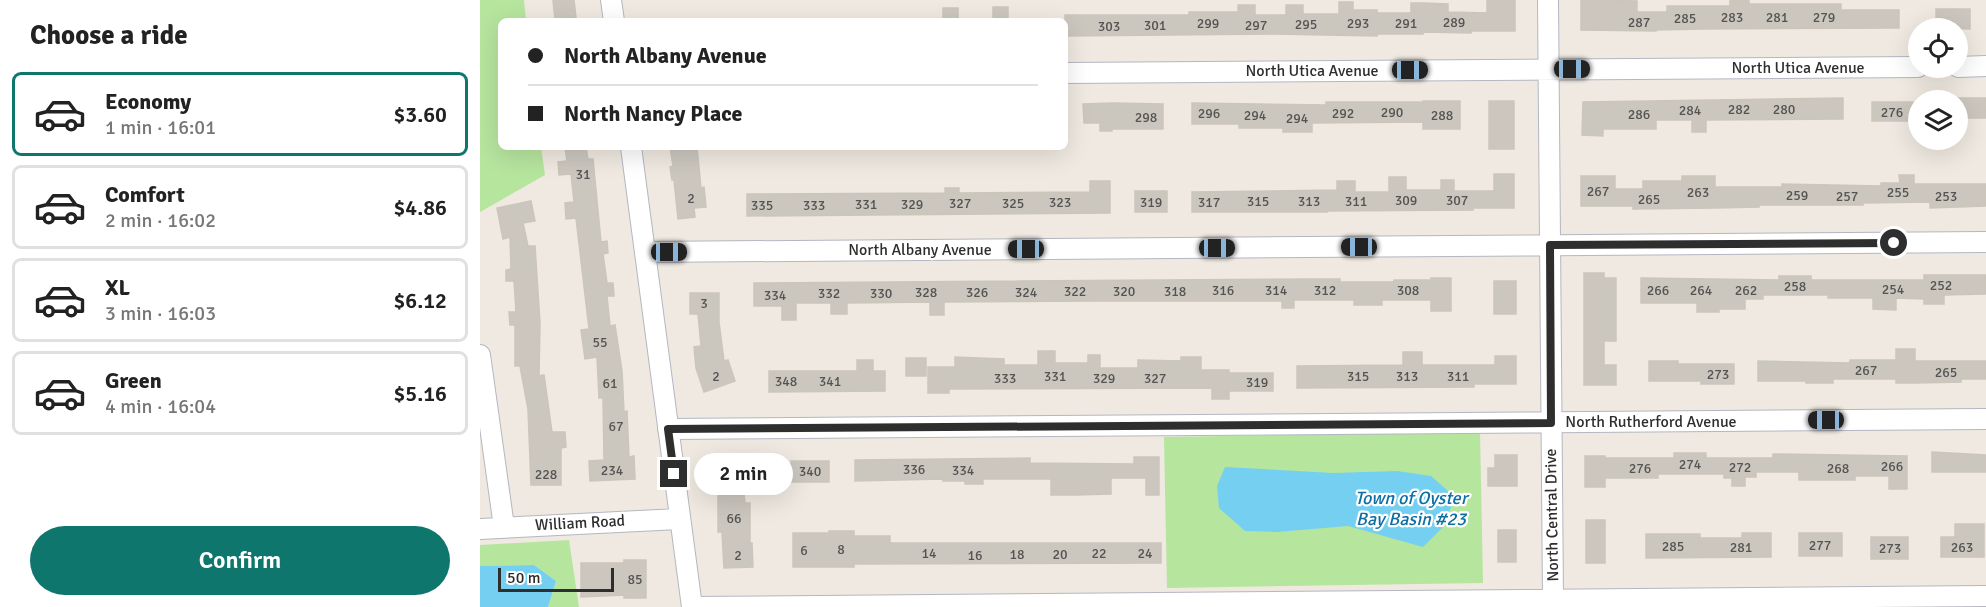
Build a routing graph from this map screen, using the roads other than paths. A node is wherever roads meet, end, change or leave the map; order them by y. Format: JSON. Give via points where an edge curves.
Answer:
{"nodes":[{"id":1,"x":612,"y":0,"type":"edge"},
{"id":2,"x":1548,"y":0,"type":"edge"},
{"id":3,"x":614,"y":18,"type":"edge"},
{"id":4,"x":1986,"y":66,"type":"edge"},
{"id":5,"x":1908,"y":67,"type":"edge"},
{"id":6,"x":1968,"y":67,"type":"edge"},
{"id":7,"x":1549,"y":69,"type":"junction"},
{"id":8,"x":1068,"y":73,"type":"edge"},
{"id":9,"x":631,"y":150,"type":"edge"},
{"id":10,"x":1986,"y":242,"type":"edge"},
{"id":11,"x":1550,"y":245,"type":"junction"},
{"id":12,"x":645,"y":252,"type":"junction"},
{"id":13,"x":480,"y":355,"type":"edge"},
{"id":14,"x":1986,"y":419,"type":"edge"},
{"id":15,"x":1551,"y":423,"type":"junction"},
{"id":16,"x":668,"y":429,"type":"junction"},
{"id":17,"x":679,"y":519,"type":"junction"},
{"id":18,"x":504,"y":527,"type":"junction"},
{"id":19,"x":480,"y":529,"type":"edge"},
{"id":20,"x":1986,"y":596,"type":"edge"},
{"id":21,"x":1553,"y":599,"type":"junction"},
{"id":22,"x":692,"y":607,"type":"edge"}],
"edges":[{"from":1,"to":3,"type":"street"},
{"from":2,"to":7,"type":"street","name":"North Central Drive"},
{"from":4,"to":6,"type":"street"},
{"from":5,"to":7,"type":"street","name":"North Utica Avenue"},
{"from":7,"to":8,"type":"street","name":"North Utica Avenue"},
{"from":7,"to":11,"type":"street","name":"North Central Drive"},
{"from":9,"to":12,"type":"street"},
{"from":10,"to":11,"type":"street","name":"North Albany Avenue"},
{"from":11,"to":12,"type":"street","name":"North Albany Avenue"},
{"from":11,"to":15,"type":"street","name":"North Central Drive"},
{"from":12,"to":16,"type":"street"},
{"from":13,"to":18,"type":"street"},
{"from":14,"to":15,"type":"street","name":"North Rutherford Avenue"},
{"from":15,"to":16,"type":"street","name":"North Rutherford Avenue"},
{"from":15,"to":21,"type":"street","name":"North Central Drive"},
{"from":16,"to":17,"type":"street"},
{"from":17,"to":18,"type":"street","name":"William Road"},
{"from":17,"to":22,"type":"street"},
{"from":18,"to":19,"type":"street","name":"William Road"},
{"from":20,"to":21,"type":"street"},
{"from":21,"to":22,"type":"street"}]}
